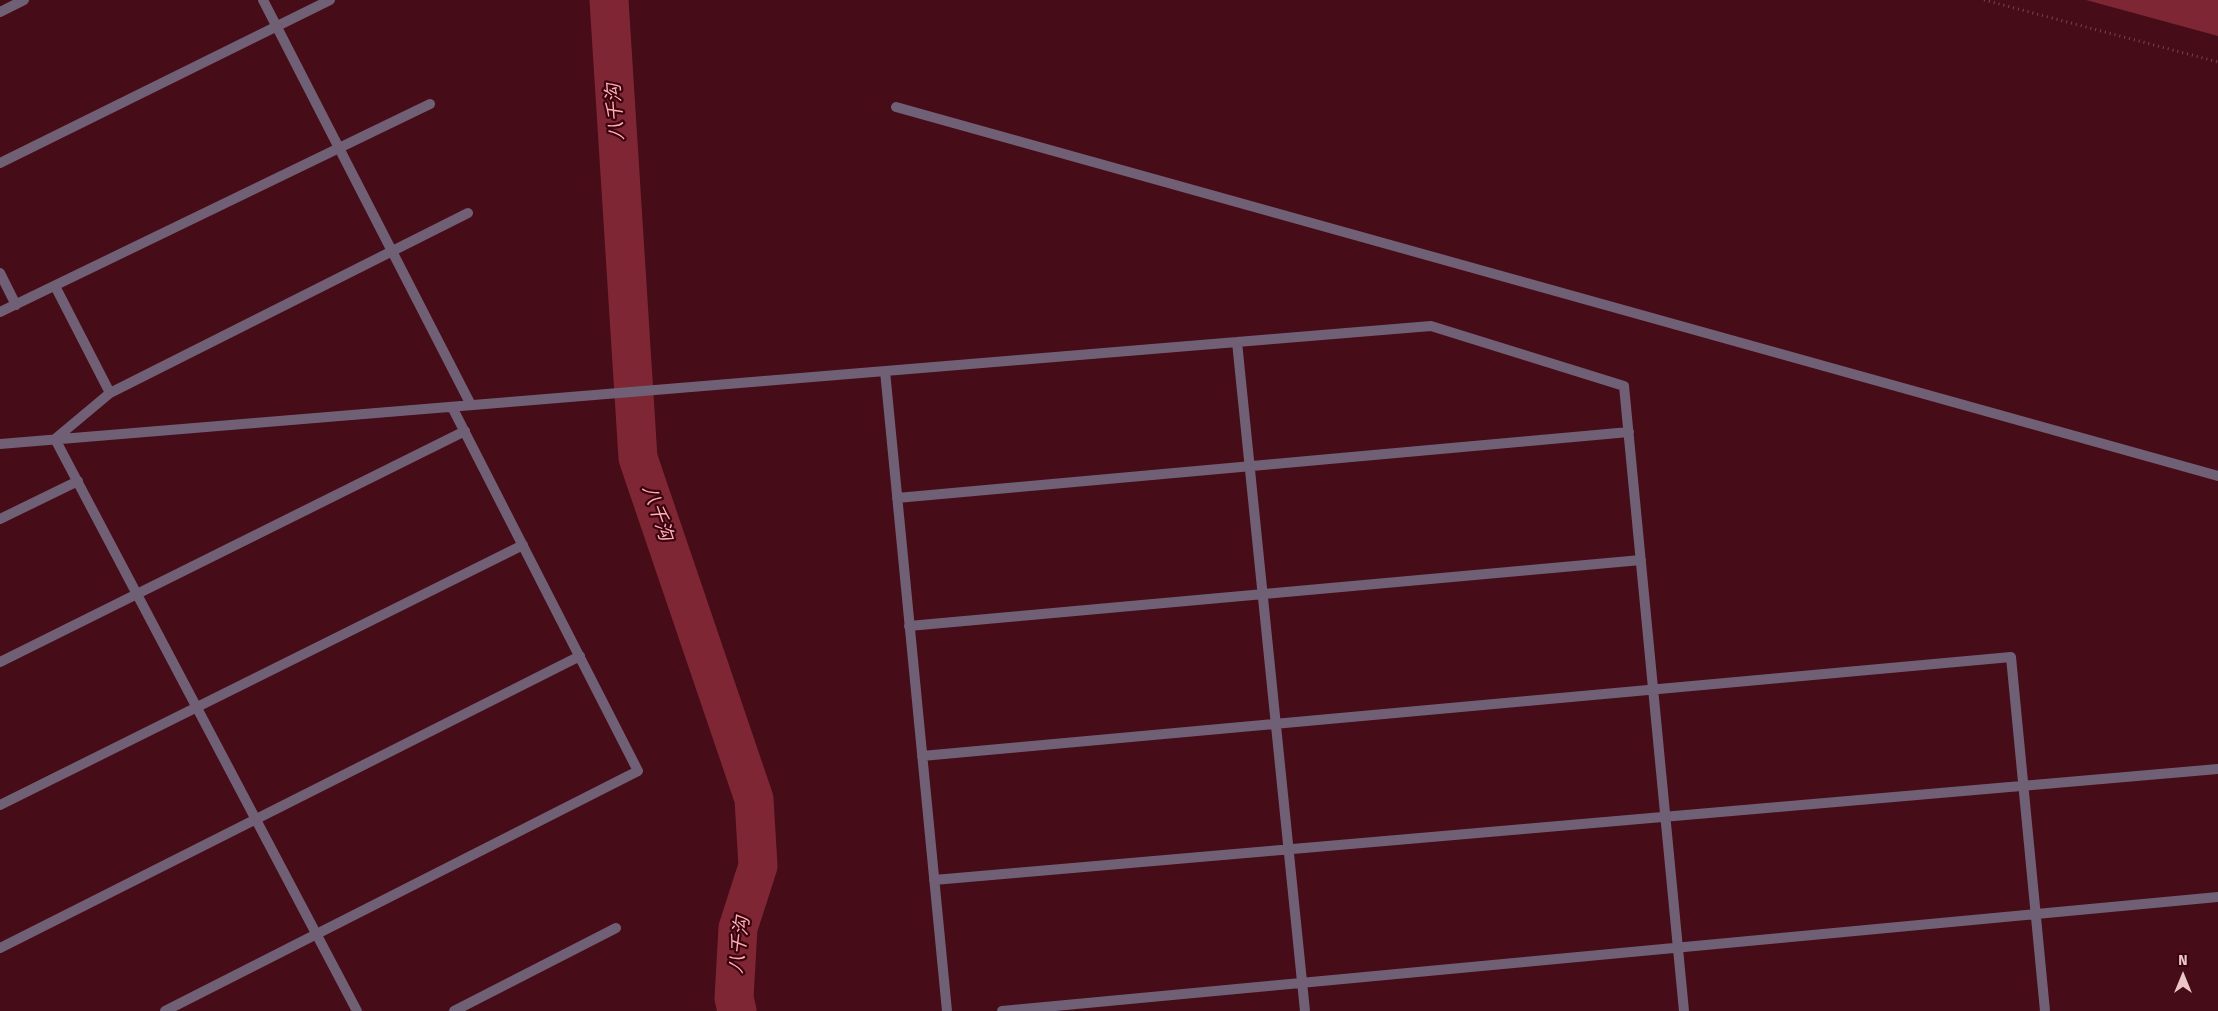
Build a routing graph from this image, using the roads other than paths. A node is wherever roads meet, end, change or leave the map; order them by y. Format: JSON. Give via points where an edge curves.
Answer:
{"nodes":[{"id":1,"x":24,"y":0,"type":"edge"},
{"id":2,"x":263,"y":0,"type":"edge"},
{"id":3,"x":330,"y":0,"type":"edge"},
{"id":4,"x":0,"y":12,"type":"edge"},
{"id":5,"x":277,"y":26,"type":"junction"},
{"id":6,"x":430,"y":104,"type":"dead end"},
{"id":7,"x":896,"y":108,"type":"dead end"},
{"id":8,"x":339,"y":148,"type":"junction"},
{"id":9,"x":0,"y":163,"type":"edge"},
{"id":10,"x":468,"y":213,"type":"dead end"},
{"id":11,"x":392,"y":251,"type":"junction"},
{"id":12,"x":0,"y":273,"type":"edge"},
{"id":13,"x":55,"y":286,"type":"junction"},
{"id":14,"x":16,"y":304,"type":"junction"},
{"id":15,"x":0,"y":312,"type":"edge"},
{"id":16,"x":1237,"y":342,"type":"junction"},
{"id":17,"x":885,"y":371,"type":"junction"},
{"id":18,"x":110,"y":393,"type":"junction"},
{"id":19,"x":471,"y":405,"type":"junction"},
{"id":20,"x":452,"y":407,"type":"junction"},
{"id":21,"x":465,"y":431,"type":"junction"},
{"id":22,"x":1629,"y":432,"type":"junction"},
{"id":23,"x":55,"y":439,"type":"junction"},
{"id":24,"x":0,"y":444,"type":"edge"},
{"id":25,"x":1249,"y":466,"type":"junction"},
{"id":26,"x":2218,"y":476,"type":"edge"},
{"id":27,"x":78,"y":481,"type":"junction"},
{"id":28,"x":898,"y":498,"type":"junction"},
{"id":29,"x":0,"y":520,"type":"edge"},
{"id":30,"x":523,"y":545,"type":"junction"},
{"id":31,"x":1641,"y":560,"type":"junction"},
{"id":32,"x":137,"y":594,"type":"junction"},
{"id":33,"x":1262,"y":594,"type":"junction"},
{"id":34,"x":909,"y":626,"type":"junction"},
{"id":35,"x":580,"y":656,"type":"junction"},
{"id":36,"x":0,"y":662,"type":"edge"},
{"id":37,"x":1653,"y":690,"type":"junction"},
{"id":38,"x":197,"y":707,"type":"junction"},
{"id":39,"x":1275,"y":724,"type":"junction"},
{"id":40,"x":922,"y":756,"type":"junction"},
{"id":41,"x":2218,"y":769,"type":"edge"},
{"id":42,"x":2024,"y":786,"type":"junction"},
{"id":43,"x":0,"y":805,"type":"edge"},
{"id":44,"x":1665,"y":817,"type":"junction"},
{"id":45,"x":256,"y":819,"type":"junction"},
{"id":46,"x":1288,"y":850,"type":"junction"},
{"id":47,"x":934,"y":880,"type":"junction"},
{"id":48,"x":2218,"y":897,"type":"edge"},
{"id":49,"x":2036,"y":915,"type":"junction"},
{"id":50,"x":616,"y":928,"type":"dead end"},
{"id":51,"x":316,"y":934,"type":"junction"},
{"id":52,"x":0,"y":948,"type":"edge"},
{"id":53,"x":1678,"y":948,"type":"junction"},
{"id":54,"x":1302,"y":983,"type":"junction"},
{"id":55,"x":164,"y":1011,"type":"edge"},
{"id":56,"x":357,"y":1011,"type":"edge"},
{"id":57,"x":454,"y":1011,"type":"edge"},
{"id":58,"x":947,"y":1011,"type":"edge"},
{"id":59,"x":1002,"y":1011,"type":"edge"},
{"id":60,"x":1304,"y":1011,"type":"edge"},
{"id":61,"x":1684,"y":1011,"type":"edge"},
{"id":62,"x":2045,"y":1011,"type":"edge"}],
"edges":[{"from":1,"to":4,"type":"lane"},
{"from":2,"to":5,"type":"lane"},
{"from":3,"to":5,"type":"lane"},
{"from":5,"to":8,"type":"lane"},
{"from":5,"to":9,"type":"lane"},
{"from":6,"to":8,"type":"lane"},
{"from":7,"to":26,"type":"lane"},
{"from":8,"to":11,"type":"lane"},
{"from":8,"to":13,"type":"lane"},
{"from":10,"to":11,"type":"lane"},
{"from":11,"to":18,"type":"lane"},
{"from":11,"to":19,"type":"lane"},
{"from":12,"to":14,"type":"lane"},
{"from":13,"to":14,"type":"lane"},
{"from":13,"to":18,"type":"lane"},
{"from":14,"to":15,"type":"lane"},
{"from":16,"to":17,"type":"lane"},
{"from":16,"to":22,"type":"lane","via":[[1431,326],[1624,386]]},
{"from":16,"to":25,"type":"lane"},
{"from":17,"to":19,"type":"lane"},
{"from":17,"to":28,"type":"lane"},
{"from":18,"to":23,"type":"lane"},
{"from":19,"to":20,"type":"lane"},
{"from":20,"to":21,"type":"lane"},
{"from":20,"to":23,"type":"lane"},
{"from":21,"to":30,"type":"lane"},
{"from":21,"to":32,"type":"lane"},
{"from":22,"to":25,"type":"lane"},
{"from":22,"to":31,"type":"lane"},
{"from":23,"to":24,"type":"lane"},
{"from":23,"to":27,"type":"lane"},
{"from":25,"to":28,"type":"lane"},
{"from":25,"to":33,"type":"lane"},
{"from":27,"to":29,"type":"lane"},
{"from":27,"to":32,"type":"lane"},
{"from":28,"to":34,"type":"lane"},
{"from":30,"to":35,"type":"lane"},
{"from":30,"to":38,"type":"lane"},
{"from":31,"to":33,"type":"lane"},
{"from":31,"to":37,"type":"lane"},
{"from":32,"to":36,"type":"lane"},
{"from":32,"to":38,"type":"lane"},
{"from":33,"to":34,"type":"lane"},
{"from":33,"to":39,"type":"lane"},
{"from":34,"to":40,"type":"lane"},
{"from":35,"to":45,"type":"lane"},
{"from":35,"to":51,"type":"lane","via":[[638,771]]},
{"from":37,"to":39,"type":"lane"},
{"from":37,"to":42,"type":"lane","via":[[2011,657]]},
{"from":37,"to":44,"type":"lane"},
{"from":38,"to":43,"type":"lane"},
{"from":38,"to":45,"type":"lane"},
{"from":39,"to":40,"type":"lane"},
{"from":39,"to":46,"type":"lane"},
{"from":40,"to":47,"type":"lane"},
{"from":41,"to":42,"type":"lane"},
{"from":42,"to":44,"type":"lane"},
{"from":42,"to":49,"type":"lane"},
{"from":44,"to":46,"type":"lane"},
{"from":44,"to":53,"type":"lane"},
{"from":45,"to":51,"type":"lane"},
{"from":45,"to":52,"type":"lane"},
{"from":46,"to":47,"type":"lane"},
{"from":46,"to":54,"type":"lane"},
{"from":47,"to":58,"type":"lane"},
{"from":48,"to":49,"type":"lane"},
{"from":49,"to":53,"type":"lane"},
{"from":49,"to":62,"type":"lane"},
{"from":50,"to":57,"type":"lane"},
{"from":51,"to":55,"type":"lane"},
{"from":51,"to":56,"type":"lane"},
{"from":53,"to":54,"type":"lane"},
{"from":53,"to":61,"type":"lane"},
{"from":54,"to":59,"type":"lane"},
{"from":54,"to":60,"type":"lane"}]}
